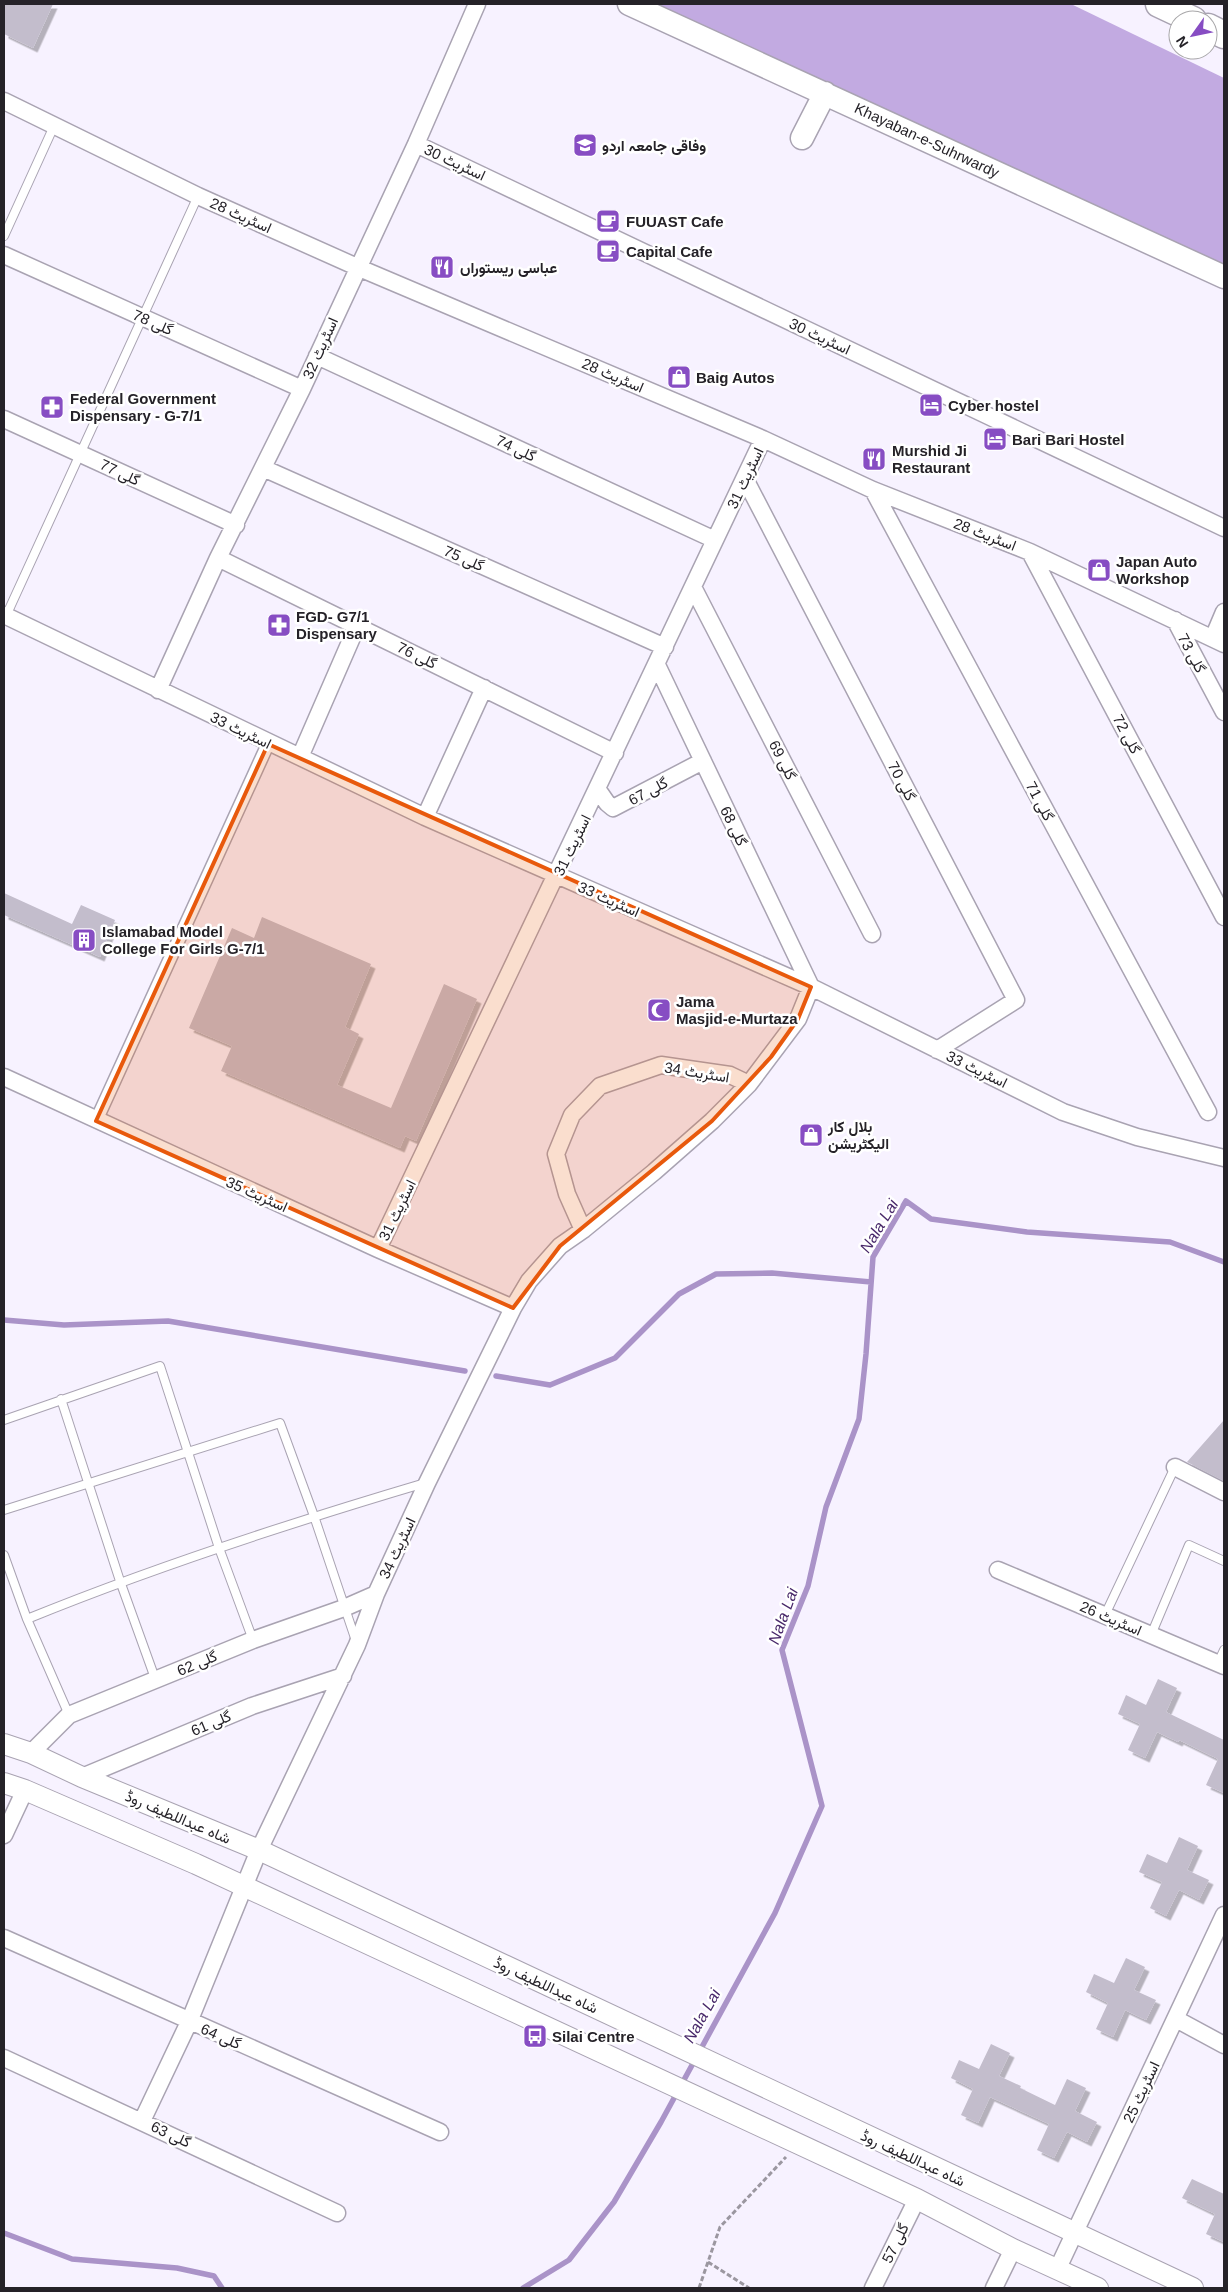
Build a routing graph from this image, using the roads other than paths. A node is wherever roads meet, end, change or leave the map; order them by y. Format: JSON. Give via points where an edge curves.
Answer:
{"nodes":[{"id":1,"x":476,"y":4,"type":"edge"},
{"id":2,"x":629,"y":4,"type":"edge"},
{"id":3,"x":1158,"y":4,"type":"edge"},
{"id":4,"x":1171,"y":10,"type":"edge"},
{"id":5,"x":825,"y":94,"type":"junction"},
{"id":6,"x":4,"y":101,"type":"edge"},
{"id":7,"x":54,"y":126,"type":"junction"},
{"id":8,"x":802,"y":138,"type":"dead end"},
{"id":9,"x":416,"y":144,"type":"junction"},
{"id":10,"x":198,"y":196,"type":"junction"},
{"id":11,"x":4,"y":236,"type":"edge"},
{"id":12,"x":4,"y":255,"type":"edge"},
{"id":13,"x":357,"y":267,"type":"junction"},
{"id":14,"x":1224,"y":277,"type":"edge"},
{"id":15,"x":142,"y":317,"type":"junction"},
{"id":16,"x":317,"y":356,"type":"junction"},
{"id":17,"x":302,"y":389,"type":"junction"},
{"id":18,"x":4,"y":419,"type":"edge"},
{"id":19,"x":763,"y":439,"type":"junction"},
{"id":20,"x":80,"y":454,"type":"junction"},
{"id":21,"x":263,"y":468,"type":"junction"},
{"id":22,"x":744,"y":479,"type":"junction"},
{"id":23,"x":873,"y":490,"type":"junction"},
{"id":24,"x":236,"y":525,"type":"junction"},
{"id":25,"x":1224,"y":528,"type":"edge"},
{"id":26,"x":716,"y":540,"type":"junction"},
{"id":27,"x":1030,"y":552,"type":"junction"},
{"id":28,"x":218,"y":558,"type":"junction"},
{"id":29,"x":694,"y":587,"type":"junction"},
{"id":30,"x":1224,"y":612,"type":"edge"},
{"id":31,"x":5,"y":615,"type":"edge"},
{"id":32,"x":1175,"y":620,"type":"junction"},
{"id":33,"x":357,"y":626,"type":"junction"},
{"id":34,"x":1218,"y":641,"type":"edge"},
{"id":35,"x":665,"y":647,"type":"junction"},
{"id":36,"x":657,"y":665,"type":"junction"},
{"id":37,"x":484,"y":688,"type":"junction"},
{"id":38,"x":158,"y":690,"type":"junction"},
{"id":39,"x":1224,"y":712,"type":"edge"},
{"id":40,"x":268,"y":744,"type":"junction"},
{"id":41,"x":615,"y":752,"type":"junction"},
{"id":42,"x":300,"y":758,"type":"junction"},
{"id":43,"x":703,"y":761,"type":"junction"},
{"id":44,"x":598,"y":790,"type":"junction"},
{"id":45,"x":425,"y":817,"type":"junction"},
{"id":46,"x":557,"y":876,"type":"junction"},
{"id":47,"x":1224,"y":917,"type":"edge"},
{"id":48,"x":872,"y":934,"type":"dead end"},
{"id":49,"x":811,"y":987,"type":"junction"},
{"id":50,"x":938,"y":1050,"type":"junction"},
{"id":51,"x":4,"y":1077,"type":"edge"},
{"id":52,"x":749,"y":1084,"type":"junction"},
{"id":53,"x":1208,"y":1112,"type":"dead end"},
{"id":54,"x":96,"y":1121,"type":"junction"},
{"id":55,"x":1224,"y":1158,"type":"edge"},
{"id":56,"x":583,"y":1230,"type":"junction"},
{"id":57,"x":378,"y":1249,"type":"junction"},
{"id":58,"x":513,"y":1308,"type":"junction"},
{"id":59,"x":61,"y":1399,"type":"junction"},
{"id":60,"x":4,"y":1420,"type":"edge"},
{"id":61,"x":188,"y":1452,"type":"junction"},
{"id":62,"x":1175,"y":1467,"type":"joint"},
{"id":63,"x":89,"y":1482,"type":"junction"},
{"id":64,"x":427,"y":1483,"type":"junction"},
{"id":65,"x":1224,"y":1492,"type":"edge"},
{"id":66,"x":4,"y":1510,"type":"edge"},
{"id":67,"x":314,"y":1516,"type":"junction"},
{"id":68,"x":219,"y":1548,"type":"junction"},
{"id":69,"x":4,"y":1555,"type":"edge"},
{"id":70,"x":1224,"y":1562,"type":"edge"},
{"id":71,"x":998,"y":1570,"type":"dead end"},
{"id":72,"x":120,"y":1581,"type":"junction"},
{"id":73,"x":376,"y":1594,"type":"junction"},
{"id":74,"x":344,"y":1608,"type":"junction"},
{"id":75,"x":1105,"y":1615,"type":"junction"},
{"id":76,"x":27,"y":1619,"type":"junction"},
{"id":77,"x":1151,"y":1635,"type":"junction"},
{"id":78,"x":253,"y":1640,"type":"junction"},
{"id":79,"x":357,"y":1645,"type":"junction"},
{"id":80,"x":1222,"y":1660,"type":"edge"},
{"id":81,"x":343,"y":1676,"type":"junction"},
{"id":82,"x":156,"y":1681,"type":"junction"},
{"id":83,"x":69,"y":1716,"type":"junction"},
{"id":84,"x":4,"y":1744,"type":"edge"},
{"id":85,"x":31,"y":1753,"type":"junction"},
{"id":86,"x":82,"y":1777,"type":"junction"},
{"id":87,"x":4,"y":1783,"type":"edge"},
{"id":88,"x":25,"y":1790,"type":"junction"},
{"id":89,"x":4,"y":1835,"type":"edge"},
{"id":90,"x":259,"y":1850,"type":"junction"},
{"id":91,"x":244,"y":1887,"type":"junction"},
{"id":92,"x":1224,"y":1915,"type":"edge"},
{"id":93,"x":4,"y":1938,"type":"edge"},
{"id":94,"x":1176,"y":2019,"type":"junction"},
{"id":95,"x":189,"y":2022,"type":"junction"},
{"id":96,"x":1224,"y":2045,"type":"edge"},
{"id":97,"x":4,"y":2058,"type":"edge"},
{"id":98,"x":142,"y":2121,"type":"junction"},
{"id":99,"x":440,"y":2132,"type":"dead end"},
{"id":100,"x":917,"y":2199,"type":"junction"},
{"id":101,"x":337,"y":2213,"type":"dead end"},
{"id":102,"x":1075,"y":2234,"type":"junction"},
{"id":103,"x":1013,"y":2249,"type":"junction"},
{"id":104,"x":1058,"y":2268,"type":"junction"},
{"id":105,"x":874,"y":2288,"type":"edge"},
{"id":106,"x":994,"y":2288,"type":"edge"},
{"id":107,"x":1098,"y":2288,"type":"edge"},
{"id":108,"x":1193,"y":2288,"type":"edge"}],
"edges":[{"from":1,"to":9,"type":"street","name":"اسٹریٹ 32"},
{"from":2,"to":5,"type":"main road","name":"Khayaban-e-Suhrwardy"},
{"from":3,"to":4,"type":"highway"},
{"from":5,"to":8,"type":"main road"},
{"from":5,"to":14,"type":"main road","name":"Khayaban-e-Suhrwardy"},
{"from":6,"to":7,"type":"street","name":"اسٹریٹ 28"},
{"from":7,"to":10,"type":"street","name":"اسٹریٹ 28"},
{"from":7,"to":11,"type":"lane"},
{"from":9,"to":13,"type":"street","name":"اسٹریٹ 32"},
{"from":9,"to":25,"type":"street","name":"اسٹریٹ 30"},
{"from":10,"to":13,"type":"street","name":"اسٹریٹ 28"},
{"from":10,"to":15,"type":"lane"},
{"from":12,"to":15,"type":"street","name":"گلی 78"},
{"from":13,"to":16,"type":"street","name":"اسٹریٹ 32"},
{"from":13,"to":19,"type":"street","name":"اسٹریٹ 28"},
{"from":15,"to":17,"type":"street","name":"گلی 78"},
{"from":15,"to":20,"type":"lane"},
{"from":16,"to":17,"type":"street","name":"اسٹریٹ 32"},
{"from":16,"to":26,"type":"street","name":"گلی 74"},
{"from":17,"to":21,"type":"street","name":"اسٹریٹ 32"},
{"from":18,"to":20,"type":"street","name":"گلی 77"},
{"from":19,"to":22,"type":"street","name":"اسٹریٹ 31"},
{"from":19,"to":23,"type":"street","name":"اسٹریٹ 28"},
{"from":20,"to":24,"type":"street","name":"گلی 77"},
{"from":20,"to":31,"type":"lane"},
{"from":21,"to":24,"type":"street","name":"اسٹریٹ 32"},
{"from":21,"to":35,"type":"street","name":"گلی 75"},
{"from":22,"to":26,"type":"street","name":"اسٹریٹ 31"},
{"from":22,"to":50,"type":"street","name":"گلی 70","via":[[1016,1000]]},
{"from":23,"to":27,"type":"street","name":"اسٹریٹ 28"},
{"from":23,"to":53,"type":"street","name":"گلی 71"},
{"from":24,"to":28,"type":"street","name":"اسٹریٹ 32"},
{"from":26,"to":29,"type":"street","name":"اسٹریٹ 31"},
{"from":27,"to":32,"type":"street","name":"اسٹریٹ 28"},
{"from":27,"to":47,"type":"street","name":"گلی 72"},
{"from":28,"to":33,"type":"street","name":"گلی 76"},
{"from":28,"to":38,"type":"street","name":"اسٹریٹ 32"},
{"from":29,"to":35,"type":"street","name":"اسٹریٹ 31"},
{"from":29,"to":48,"type":"street","name":"گلی 69"},
{"from":30,"to":34,"type":"street"},
{"from":31,"to":38,"type":"street","name":"اسٹریٹ 33"},
{"from":32,"to":34,"type":"street","name":"اسٹریٹ 28"},
{"from":32,"to":39,"type":"street","name":"گلی 73"},
{"from":33,"to":37,"type":"street","name":"گلی 76"},
{"from":33,"to":42,"type":"street"},
{"from":35,"to":36,"type":"street","name":"اسٹریٹ 31"},
{"from":36,"to":41,"type":"street","name":"اسٹریٹ 31"},
{"from":36,"to":43,"type":"street","name":"گلی 68"},
{"from":37,"to":41,"type":"street","name":"گلی 76"},
{"from":37,"to":45,"type":"street"},
{"from":38,"to":40,"type":"street","name":"اسٹریٹ 33"},
{"from":40,"to":42,"type":"street","name":"اسٹریٹ 33"},
{"from":40,"to":54,"type":"street"},
{"from":41,"to":44,"type":"street","name":"اسٹریٹ 31"},
{"from":42,"to":45,"type":"street","name":"اسٹریٹ 33"},
{"from":43,"to":44,"type":"street","name":"گلی 67","via":[[613,808]]},
{"from":43,"to":49,"type":"street","name":"گلی 68"},
{"from":44,"to":46,"type":"street","name":"اسٹریٹ 31"},
{"from":45,"to":46,"type":"street","name":"اسٹریٹ 33"},
{"from":46,"to":49,"type":"street","name":"اسٹریٹ 33"},
{"from":46,"to":57,"type":"street","name":"اسٹریٹ 31"},
{"from":49,"to":50,"type":"street","name":"اسٹریٹ 33"},
{"from":49,"to":52,"type":"street","name":"اسٹریٹ 34","via":[[798,1019]]},
{"from":50,"to":55,"type":"street","name":"اسٹریٹ 33","via":[[1063,1112],[1137,1137]]},
{"from":51,"to":54,"type":"street","name":"اسٹریٹ 35"},
{"from":52,"to":56,"type":"street","name":"اسٹریٹ 34","via":[[712,1121]]},
{"from":52,"to":56,"type":"street","name":"اسٹریٹ 34","via":[[730,1075],[661,1065],[600,1086],[572,1115],[556,1154],[567,1194]]},
{"from":54,"to":57,"type":"street","name":"اسٹریٹ 35"},
{"from":56,"to":58,"type":"street","name":"اسٹریٹ 34","via":[[560,1246],[529,1281]]},
{"from":57,"to":58,"type":"street","name":"اسٹریٹ 35"},
{"from":58,"to":64,"type":"street","name":"اسٹریٹ 34"},
{"from":59,"to":60,"type":"lane"},
{"from":59,"to":61,"type":"lane","via":[[160,1366]]},
{"from":59,"to":63,"type":"lane"},
{"from":61,"to":63,"type":"lane"},
{"from":61,"to":67,"type":"lane","via":[[280,1423]]},
{"from":61,"to":68,"type":"lane"},
{"from":62,"to":65,"type":"street"},
{"from":62,"to":75,"type":"lane"},
{"from":63,"to":66,"type":"lane"},
{"from":63,"to":72,"type":"lane"},
{"from":64,"to":67,"type":"lane"},
{"from":64,"to":73,"type":"street","name":"اسٹریٹ 34"},
{"from":67,"to":68,"type":"lane"},
{"from":67,"to":74,"type":"lane"},
{"from":68,"to":72,"type":"lane"},
{"from":68,"to":78,"type":"lane"},
{"from":69,"to":76,"type":"lane"},
{"from":70,"to":77,"type":"lane","via":[[1189,1546]]},
{"from":71,"to":75,"type":"street","name":"اسٹریٹ 26"},
{"from":72,"to":76,"type":"lane"},
{"from":72,"to":82,"type":"lane"},
{"from":73,"to":74,"type":"street","name":"گلی 62"},
{"from":73,"to":79,"type":"street","name":"اسٹریٹ 34"},
{"from":74,"to":78,"type":"street","name":"گلی 62"},
{"from":74,"to":79,"type":"lane"},
{"from":75,"to":77,"type":"street","name":"اسٹریٹ 26"},
{"from":76,"to":83,"type":"lane"},
{"from":77,"to":80,"type":"street","name":"اسٹریٹ 26"},
{"from":78,"to":82,"type":"street","name":"گلی 62"},
{"from":79,"to":81,"type":"street","name":"اسٹریٹ 34"},
{"from":81,"to":86,"type":"street","name":"گلی 61","via":[[252,1706]]},
{"from":81,"to":90,"type":"street","name":"اسٹریٹ 34"},
{"from":82,"to":83,"type":"street","name":"گلی 62"},
{"from":83,"to":85,"type":"street","name":"گلی 62"},
{"from":84,"to":85,"type":"street","name":"شاہ عبداللطیف روڈ"},
{"from":85,"to":86,"type":"street","name":"شاہ عبداللطیف روڈ"},
{"from":86,"to":90,"type":"street","name":"شاہ عبداللطیف روڈ"},
{"from":87,"to":88,"type":"street"},
{"from":88,"to":89,"type":"street"},
{"from":88,"to":91,"type":"street"},
{"from":90,"to":91,"type":"street","name":"اسٹریٹ 34"},
{"from":90,"to":102,"type":"street","name":"شاہ عبداللطیف روڈ"},
{"from":91,"to":95,"type":"street","name":"اسٹریٹ 34"},
{"from":91,"to":100,"type":"street"},
{"from":92,"to":94,"type":"street","name":"اسٹریٹ 25"},
{"from":93,"to":95,"type":"street","name":"گلی 64"},
{"from":94,"to":96,"type":"street"},
{"from":94,"to":102,"type":"street","name":"اسٹریٹ 25"},
{"from":95,"to":98,"type":"street","name":"اسٹریٹ 34"},
{"from":95,"to":99,"type":"street","name":"گلی 64"},
{"from":97,"to":98,"type":"street","name":"گلی 63"},
{"from":98,"to":101,"type":"street","name":"گلی 63"},
{"from":100,"to":103,"type":"street"},
{"from":100,"to":105,"type":"street","name":"گلی 57"},
{"from":102,"to":104,"type":"street","name":"اسٹریٹ 25"},
{"from":102,"to":108,"type":"street","name":"شاہ عبداللطیف روڈ"},
{"from":103,"to":104,"type":"street"},
{"from":103,"to":106,"type":"street"},
{"from":104,"to":107,"type":"street"}]}
